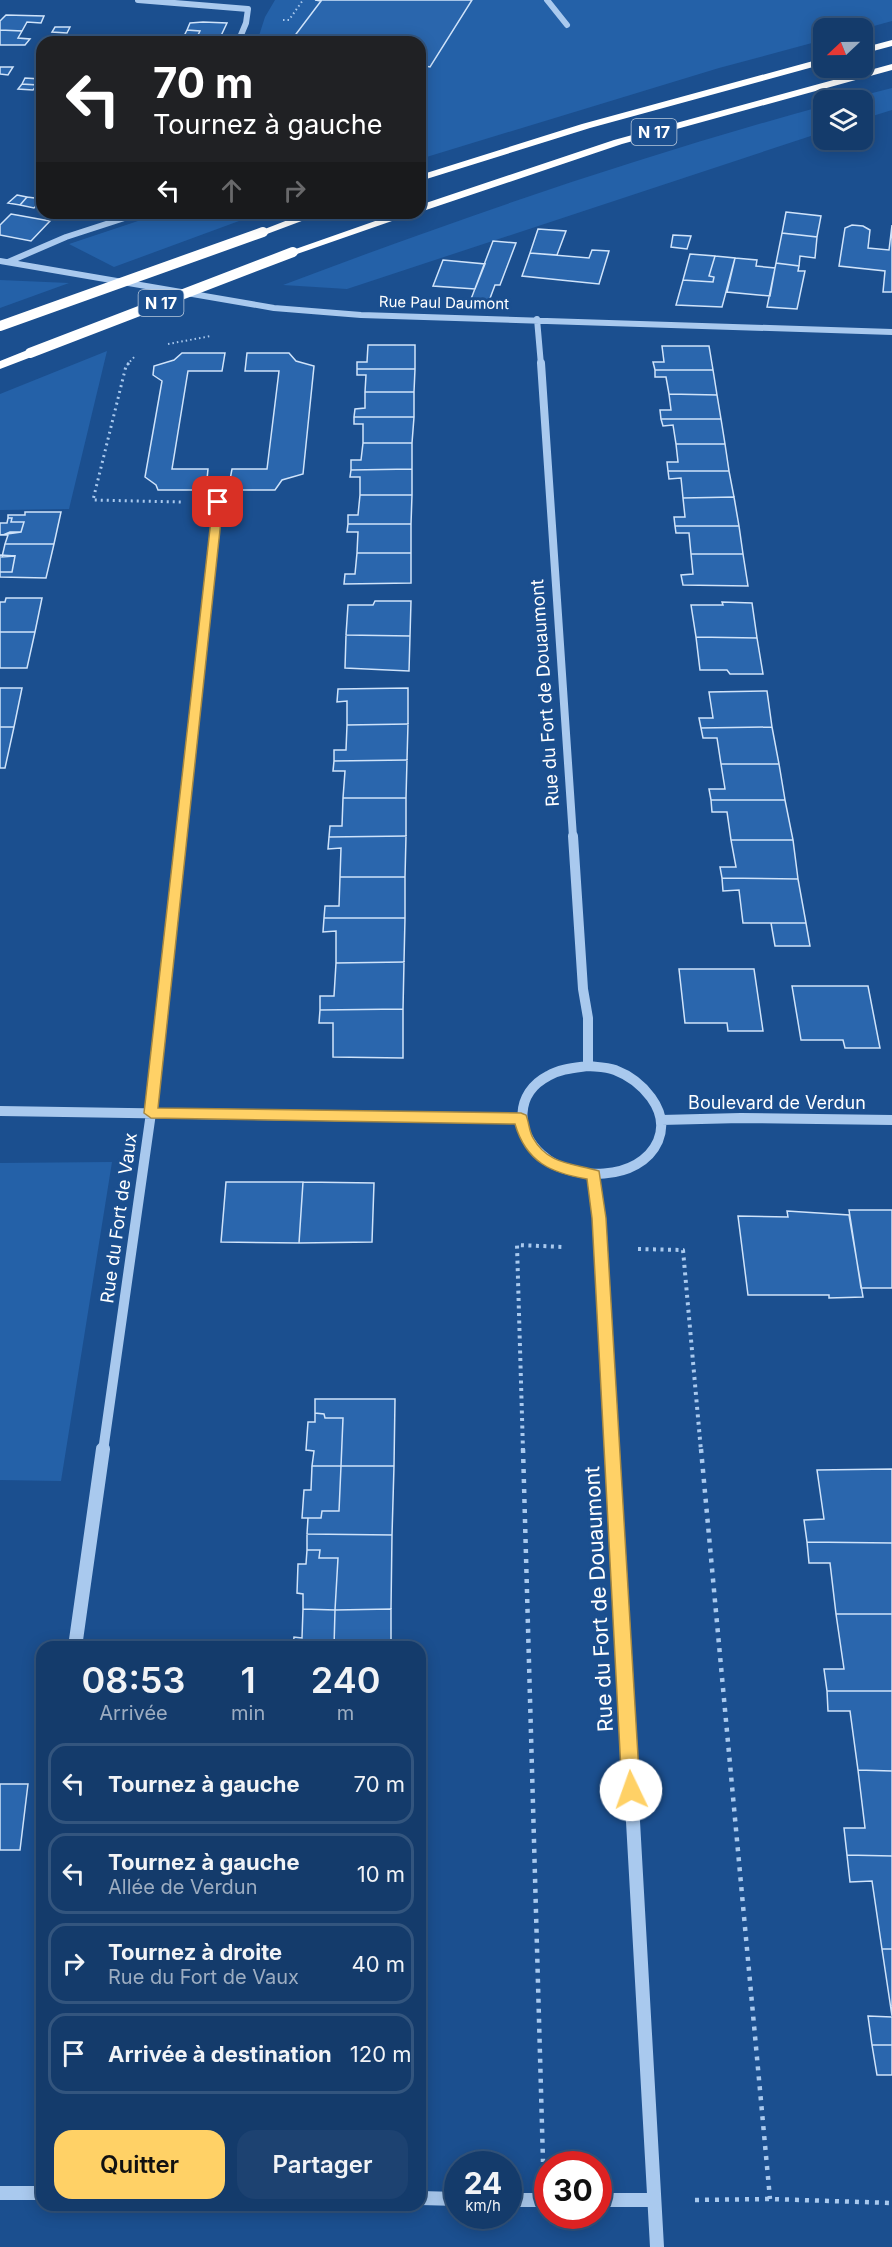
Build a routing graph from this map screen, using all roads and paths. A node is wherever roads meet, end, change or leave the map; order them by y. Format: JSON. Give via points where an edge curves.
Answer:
{"nodes":[{"id":1,"x":138,"y":0,"type":"edge"},
{"id":2,"x":547,"y":0,"type":"edge"},
{"id":3,"x":567,"y":25,"type":"dead end"},
{"id":4,"x":241,"y":36,"type":"edge"},
{"id":5,"x":892,"y":43,"type":"edge"},
{"id":6,"x":873,"y":48,"type":"edge"},
{"id":7,"x":813,"y":64,"type":"edge"},
{"id":8,"x":892,"y":67,"type":"edge"},
{"id":9,"x":426,"y":176,"type":"edge"},
{"id":10,"x":426,"y":207,"type":"edge"},
{"id":11,"x":122,"y":219,"type":"edge"},
{"id":12,"x":300,"y":219,"type":"edge"},
{"id":13,"x":391,"y":219,"type":"edge"},
{"id":14,"x":4,"y":261,"type":"edge"},
{"id":15,"x":537,"y":319,"type":"junction"},
{"id":16,"x":0,"y":326,"type":"edge"},
{"id":17,"x":892,"y":333,"type":"edge"},
{"id":18,"x":214,"y":335,"type":"dead end"},
{"id":19,"x":158,"y":345,"type":"dead end"},
{"id":20,"x":136,"y":354,"type":"dead end"},
{"id":21,"x":0,"y":365,"type":"edge"},
{"id":22,"x":218,"y":502,"type":"joint"},
{"id":23,"x":588,"y":1066,"type":"junction"},
{"id":24,"x":0,"y":1111,"type":"edge"},
{"id":25,"x":151,"y":1113,"type":"junction"},
{"id":26,"x":521,"y":1119,"type":"junction"},
{"id":27,"x":661,"y":1120,"type":"junction"},
{"id":28,"x":892,"y":1120,"type":"edge"},
{"id":29,"x":594,"y":1175,"type":"junction"},
{"id":30,"x":601,"y":1249,"type":"junction"},
{"id":31,"x":76,"y":1641,"type":"edge"},
{"id":32,"x":545,"y":2151,"type":"edge"},
{"id":33,"x":0,"y":2193,"type":"edge"},
{"id":34,"x":36,"y":2193,"type":"edge"},
{"id":35,"x":426,"y":2198,"type":"edge"},
{"id":36,"x":444,"y":2199,"type":"edge"},
{"id":37,"x":770,"y":2199,"type":"junction"},
{"id":38,"x":612,"y":2200,"type":"edge"},
{"id":39,"x":653,"y":2200,"type":"junction"},
{"id":40,"x":892,"y":2203,"type":"edge"},
{"id":41,"x":657,"y":2247,"type":"edge"}],
"edges":[{"from":1,"to":4,"type":"street","via":[[248,9]]},
{"from":2,"to":3,"type":"street"},
{"from":5,"to":6,"type":"highway"},
{"from":7,"to":9,"type":"highway","number":"N 17","via":[[585,126]]},
{"from":8,"to":10,"type":"highway","number":"N 17","via":[[618,142]]},
{"from":11,"to":14,"type":"street"},
{"from":12,"to":16,"type":"highway","number":"N 17","bridge":true},
{"from":13,"to":21,"type":"highway","number":"N 17","bridge":true,"via":[[293,252]]},
{"from":14,"to":15,"type":"street","name":"Rue Paul Daumont","via":[[274,308],[361,315]]},
{"from":15,"to":17,"type":"street","name":"Rue Paul Daumont"},
{"from":15,"to":23,"type":"street","name":"Rue du Fort de Douaumont","via":[[588,1018]]},
{"from":18,"to":19,"type":"path"},
{"from":20,"to":22,"type":"path","via":[[126,366],[93,500]]},
{"from":22,"to":25,"type":"street","name":"Rue du Fort de Vaux"},
{"from":23,"to":26,"type":"street","via":[[562,1070],[540,1081],[525,1098]]},
{"from":23,"to":27,"type":"street","via":[[615,1070],[638,1082],[654,1099]]},
{"from":24,"to":25,"type":"street"},
{"from":25,"to":26,"type":"street"},
{"from":25,"to":31,"type":"street","name":"Rue du Fort de Vaux"},
{"from":26,"to":29,"type":"street","via":[[527,1140],[543,1158],[566,1170]]},
{"from":27,"to":28,"type":"street","name":"Boulevard de Verdun"},
{"from":27,"to":29,"type":"street","via":[[658,1141],[644,1159],[621,1171]]},
{"from":29,"to":30,"type":"street","name":"Rue du Fort de Douaumont"},
{"from":30,"to":32,"type":"path","via":[[517,1245]]},
{"from":30,"to":37,"type":"path","via":[[683,1250]]},
{"from":30,"to":39,"type":"street","name":"Rue du Fort de Douaumont"},
{"from":33,"to":34,"type":"street"},
{"from":35,"to":36,"type":"street"},
{"from":37,"to":39,"type":"path"},
{"from":37,"to":40,"type":"path"},
{"from":38,"to":39,"type":"street"},
{"from":39,"to":41,"type":"street","name":"Rue du Fort de Douaumont"}]}
